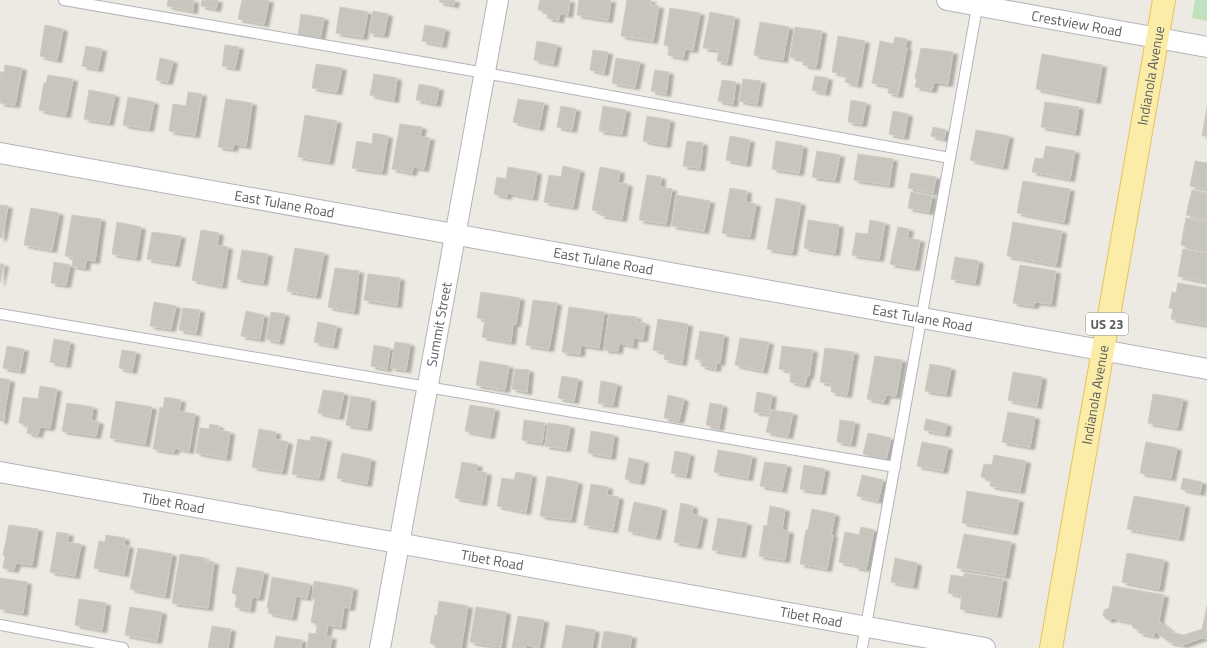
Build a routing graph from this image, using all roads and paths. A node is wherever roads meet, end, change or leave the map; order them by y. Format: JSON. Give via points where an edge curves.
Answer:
{"nodes":[{"id":1,"x":64,"y":0,"type":"edge"},
{"id":2,"x":498,"y":0,"type":"edge"},
{"id":3,"x":947,"y":0,"type":"edge"},
{"id":4,"x":1164,"y":0,"type":"edge"},
{"id":5,"x":977,"y":3,"type":"edge"},
{"id":6,"x":1157,"y":38,"type":"junction"},
{"id":7,"x":1207,"y":47,"type":"edge"},
{"id":8,"x":485,"y":73,"type":"junction"},
{"id":9,"x":0,"y":153,"type":"edge"},
{"id":10,"x":950,"y":158,"type":"junction"},
{"id":11,"x":456,"y":234,"type":"junction"},
{"id":12,"x":0,"y":314,"type":"edge"},
{"id":13,"x":921,"y":318,"type":"junction"},
{"id":14,"x":1103,"y":350,"type":"junction"},
{"id":15,"x":1207,"y":369,"type":"edge"},
{"id":16,"x":428,"y":387,"type":"junction"},
{"id":17,"x":895,"y":467,"type":"junction"},
{"id":18,"x":0,"y":472,"type":"edge"},
{"id":19,"x":399,"y":543,"type":"junction"},
{"id":20,"x":0,"y":625,"type":"edge"},
{"id":21,"x":866,"y":627,"type":"junction"},
{"id":22,"x":123,"y":648,"type":"edge"},
{"id":23,"x":380,"y":648,"type":"edge"},
{"id":24,"x":862,"y":648,"type":"edge"},
{"id":25,"x":986,"y":648,"type":"edge"},
{"id":26,"x":1050,"y":648,"type":"edge"}],
"edges":[{"from":1,"to":8,"type":"lane"},
{"from":2,"to":8,"type":"street","name":"Summit Street"},
{"from":3,"to":5,"type":"street","name":"Crestview Road"},
{"from":4,"to":6,"type":"main road","name":"Indianola Avenue","number":"US 23"},
{"from":5,"to":6,"type":"street","name":"Crestview Road"},
{"from":5,"to":10,"type":"lane"},
{"from":6,"to":7,"type":"street","name":"Crestview Road"},
{"from":6,"to":14,"type":"main road","name":"Indianola Avenue","number":"US 23"},
{"from":8,"to":10,"type":"lane"},
{"from":8,"to":11,"type":"street","name":"Summit Street"},
{"from":9,"to":11,"type":"street","name":"East Tulane Road"},
{"from":10,"to":13,"type":"lane"},
{"from":11,"to":13,"type":"street","name":"East Tulane Road"},
{"from":11,"to":16,"type":"street","name":"Summit Street"},
{"from":12,"to":16,"type":"lane"},
{"from":13,"to":14,"type":"street","name":"East Tulane Road"},
{"from":13,"to":17,"type":"lane"},
{"from":14,"to":15,"type":"street","name":"East Tulane Road"},
{"from":14,"to":26,"type":"main road","name":"Indianola Avenue","number":"US 23"},
{"from":16,"to":17,"type":"lane"},
{"from":16,"to":19,"type":"street","name":"Summit Street"},
{"from":17,"to":21,"type":"lane"},
{"from":18,"to":19,"type":"street","name":"Tibet Road"},
{"from":19,"to":21,"type":"street","name":"Tibet Road"},
{"from":19,"to":23,"type":"street","name":"Summit Street"},
{"from":20,"to":22,"type":"lane"},
{"from":21,"to":24,"type":"lane"},
{"from":21,"to":25,"type":"street","name":"Tibet Road"}]}
